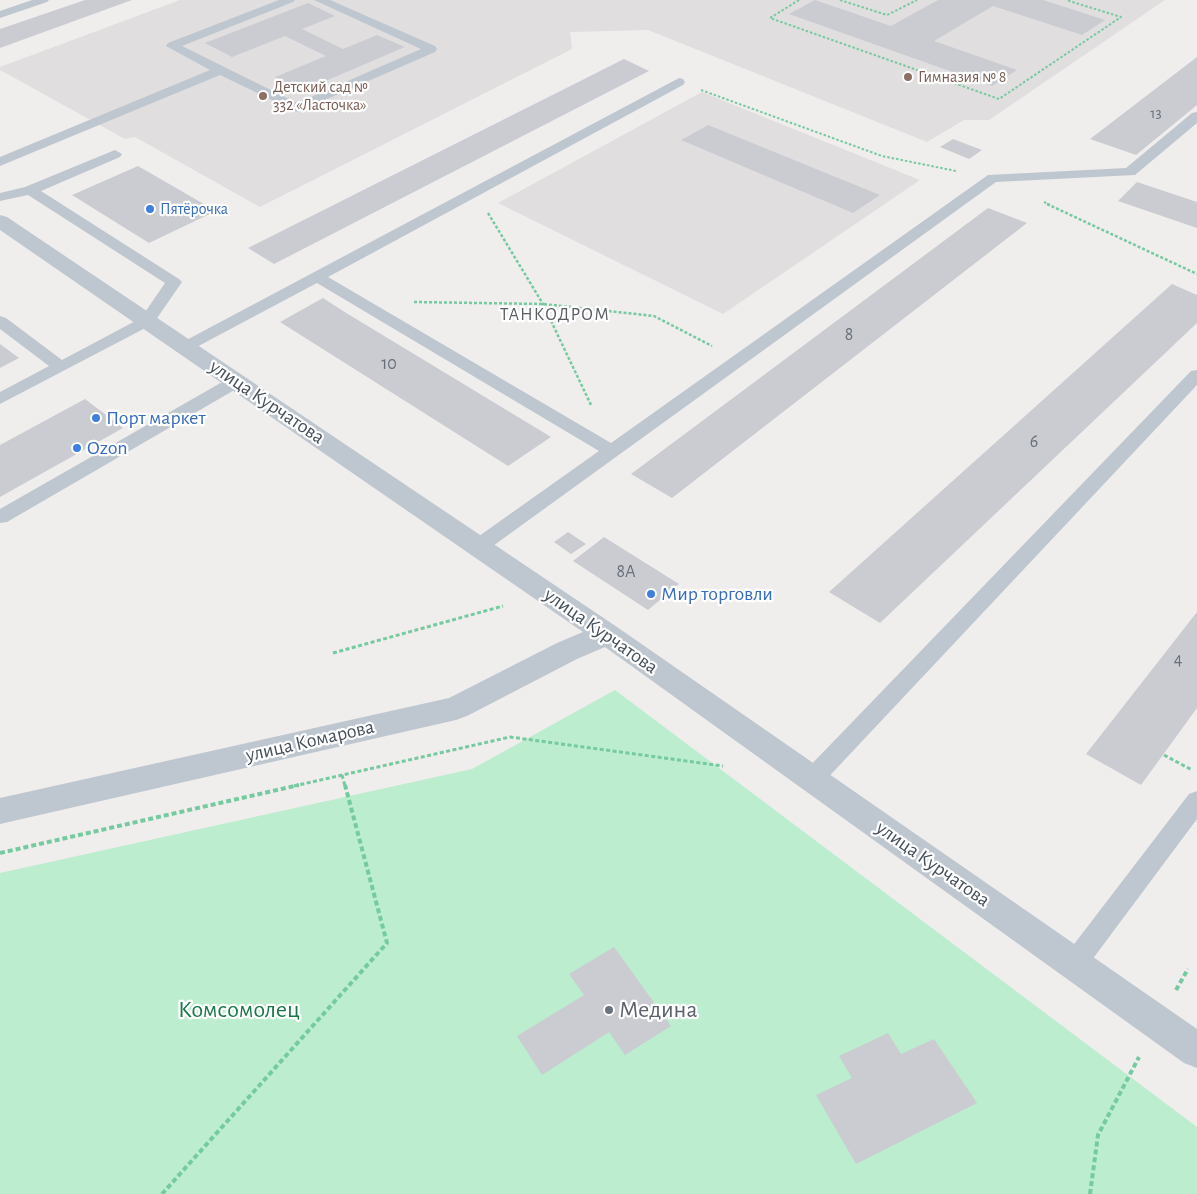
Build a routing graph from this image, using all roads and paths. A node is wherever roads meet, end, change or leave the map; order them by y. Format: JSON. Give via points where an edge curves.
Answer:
{"nodes":[{"id":1,"x":43,"y":0,"type":"edge"},
{"id":2,"x":289,"y":0,"type":"edge"},
{"id":3,"x":320,"y":0,"type":"edge"},
{"id":4,"x":799,"y":0,"type":"edge"},
{"id":5,"x":840,"y":0,"type":"edge"},
{"id":6,"x":917,"y":0,"type":"edge"},
{"id":7,"x":1066,"y":0,"type":"edge"},
{"id":8,"x":0,"y":15,"type":"edge"},
{"id":9,"x":220,"y":70,"type":"junction"},
{"id":10,"x":680,"y":82,"type":"joint"},
{"id":11,"x":1197,"y":116,"type":"edge"},
{"id":12,"x":115,"y":154,"type":"dead end"},
{"id":13,"x":0,"y":162,"type":"edge"},
{"id":14,"x":993,"y":178,"type":"junction"},
{"id":15,"x":30,"y":190,"type":"junction"},
{"id":16,"x":475,"y":192,"type":"junction"},
{"id":17,"x":0,"y":197,"type":"edge"},
{"id":18,"x":0,"y":220,"type":"edge"},
{"id":19,"x":1197,"y":274,"type":"edge"},
{"id":20,"x":317,"y":277,"type":"junction"},
{"id":21,"x":358,"y":302,"type":"junction"},
{"id":22,"x":543,"y":304,"type":"junction"},
{"id":23,"x":0,"y":321,"type":"edge"},
{"id":24,"x":148,"y":321,"type":"junction"},
{"id":25,"x":185,"y":347,"type":"junction"},
{"id":26,"x":739,"y":360,"type":"junction"},
{"id":27,"x":61,"y":367,"type":"junction"},
{"id":28,"x":1197,"y":375,"type":"edge"},
{"id":29,"x":236,"y":381,"type":"junction"},
{"id":30,"x":0,"y":399,"type":"edge"},
{"id":31,"x":612,"y":451,"type":"junction"},
{"id":32,"x":0,"y":517,"type":"edge"},
{"id":33,"x":479,"y":546,"type":"junction"},
{"id":34,"x":504,"y":606,"type":"dead end"},
{"id":35,"x":607,"y":634,"type":"junction"},
{"id":36,"x":332,"y":653,"type":"dead end"},
{"id":37,"x":1164,"y":755,"type":"dead end"},
{"id":38,"x":723,"y":766,"type":"dead end"},
{"id":39,"x":1197,"y":773,"type":"edge"},
{"id":40,"x":342,"y":775,"type":"junction"},
{"id":41,"x":812,"y":779,"type":"junction"},
{"id":42,"x":1197,"y":801,"type":"edge"},
{"id":43,"x":0,"y":810,"type":"edge"},
{"id":44,"x":0,"y":852,"type":"edge"},
{"id":45,"x":1074,"y":964,"type":"junction"},
{"id":46,"x":1188,"y":969,"type":"dead end"},
{"id":47,"x":1159,"y":1023,"type":"junction"},
{"id":48,"x":1197,"y":1050,"type":"edge"},
{"id":49,"x":162,"y":1194,"type":"edge"},
{"id":50,"x":1090,"y":1194,"type":"edge"}],
"edges":[{"from":1,"to":8,"type":"lane"},
{"from":2,"to":9,"type":"lane","via":[[172,46]]},
{"from":3,"to":9,"type":"lane","via":[[431,49],[297,108]]},
{"from":4,"to":7,"type":"path","via":[[770,18],[999,99],[1121,16]]},
{"from":5,"to":6,"type":"path","via":[[887,16]]},
{"from":9,"to":13,"type":"lane"},
{"from":10,"to":14,"type":"path","via":[[882,156]]},
{"from":10,"to":16,"type":"lane"},
{"from":11,"to":14,"type":"lane","via":[[1130,172]]},
{"from":12,"to":15,"type":"lane"},
{"from":14,"to":19,"type":"path"},
{"from":14,"to":26,"type":"lane"},
{"from":15,"to":17,"type":"lane"},
{"from":15,"to":24,"type":"lane","via":[[174,282]]},
{"from":16,"to":20,"type":"lane"},
{"from":16,"to":22,"type":"path"},
{"from":18,"to":24,"type":"street","name":"улица Курчатова"},
{"from":20,"to":21,"type":"lane"},
{"from":20,"to":25,"type":"lane"},
{"from":21,"to":22,"type":"path"},
{"from":21,"to":31,"type":"lane"},
{"from":22,"to":26,"type":"path","via":[[654,316]]},
{"from":22,"to":31,"type":"path"},
{"from":23,"to":27,"type":"lane"},
{"from":24,"to":25,"type":"street","name":"улица Курчатова"},
{"from":24,"to":27,"type":"lane"},
{"from":25,"to":29,"type":"street","name":"улица Курчатова"},
{"from":26,"to":31,"type":"lane"},
{"from":27,"to":30,"type":"lane"},
{"from":28,"to":41,"type":"lane"},
{"from":29,"to":32,"type":"lane"},
{"from":29,"to":33,"type":"street","name":"улица Курчатова"},
{"from":31,"to":33,"type":"lane"},
{"from":33,"to":35,"type":"street","name":"улица Курчатова"},
{"from":34,"to":36,"type":"path"},
{"from":35,"to":41,"type":"street","name":"улица Курчатова"},
{"from":35,"to":43,"type":"street","name":"улица Комарова","via":[[567,650],[456,708]]},
{"from":37,"to":39,"type":"path"},
{"from":38,"to":40,"type":"path","via":[[510,737]]},
{"from":40,"to":44,"type":"path"},
{"from":40,"to":49,"type":"path","via":[[387,944]]},
{"from":41,"to":45,"type":"street","name":"улица Курчатова"},
{"from":42,"to":45,"type":"lane"},
{"from":45,"to":47,"type":"street","name":"улица Курчатова"},
{"from":46,"to":47,"type":"path"},
{"from":47,"to":48,"type":"street","name":"улица Курчатова"},
{"from":47,"to":50,"type":"path","via":[[1098,1135]]}]}
